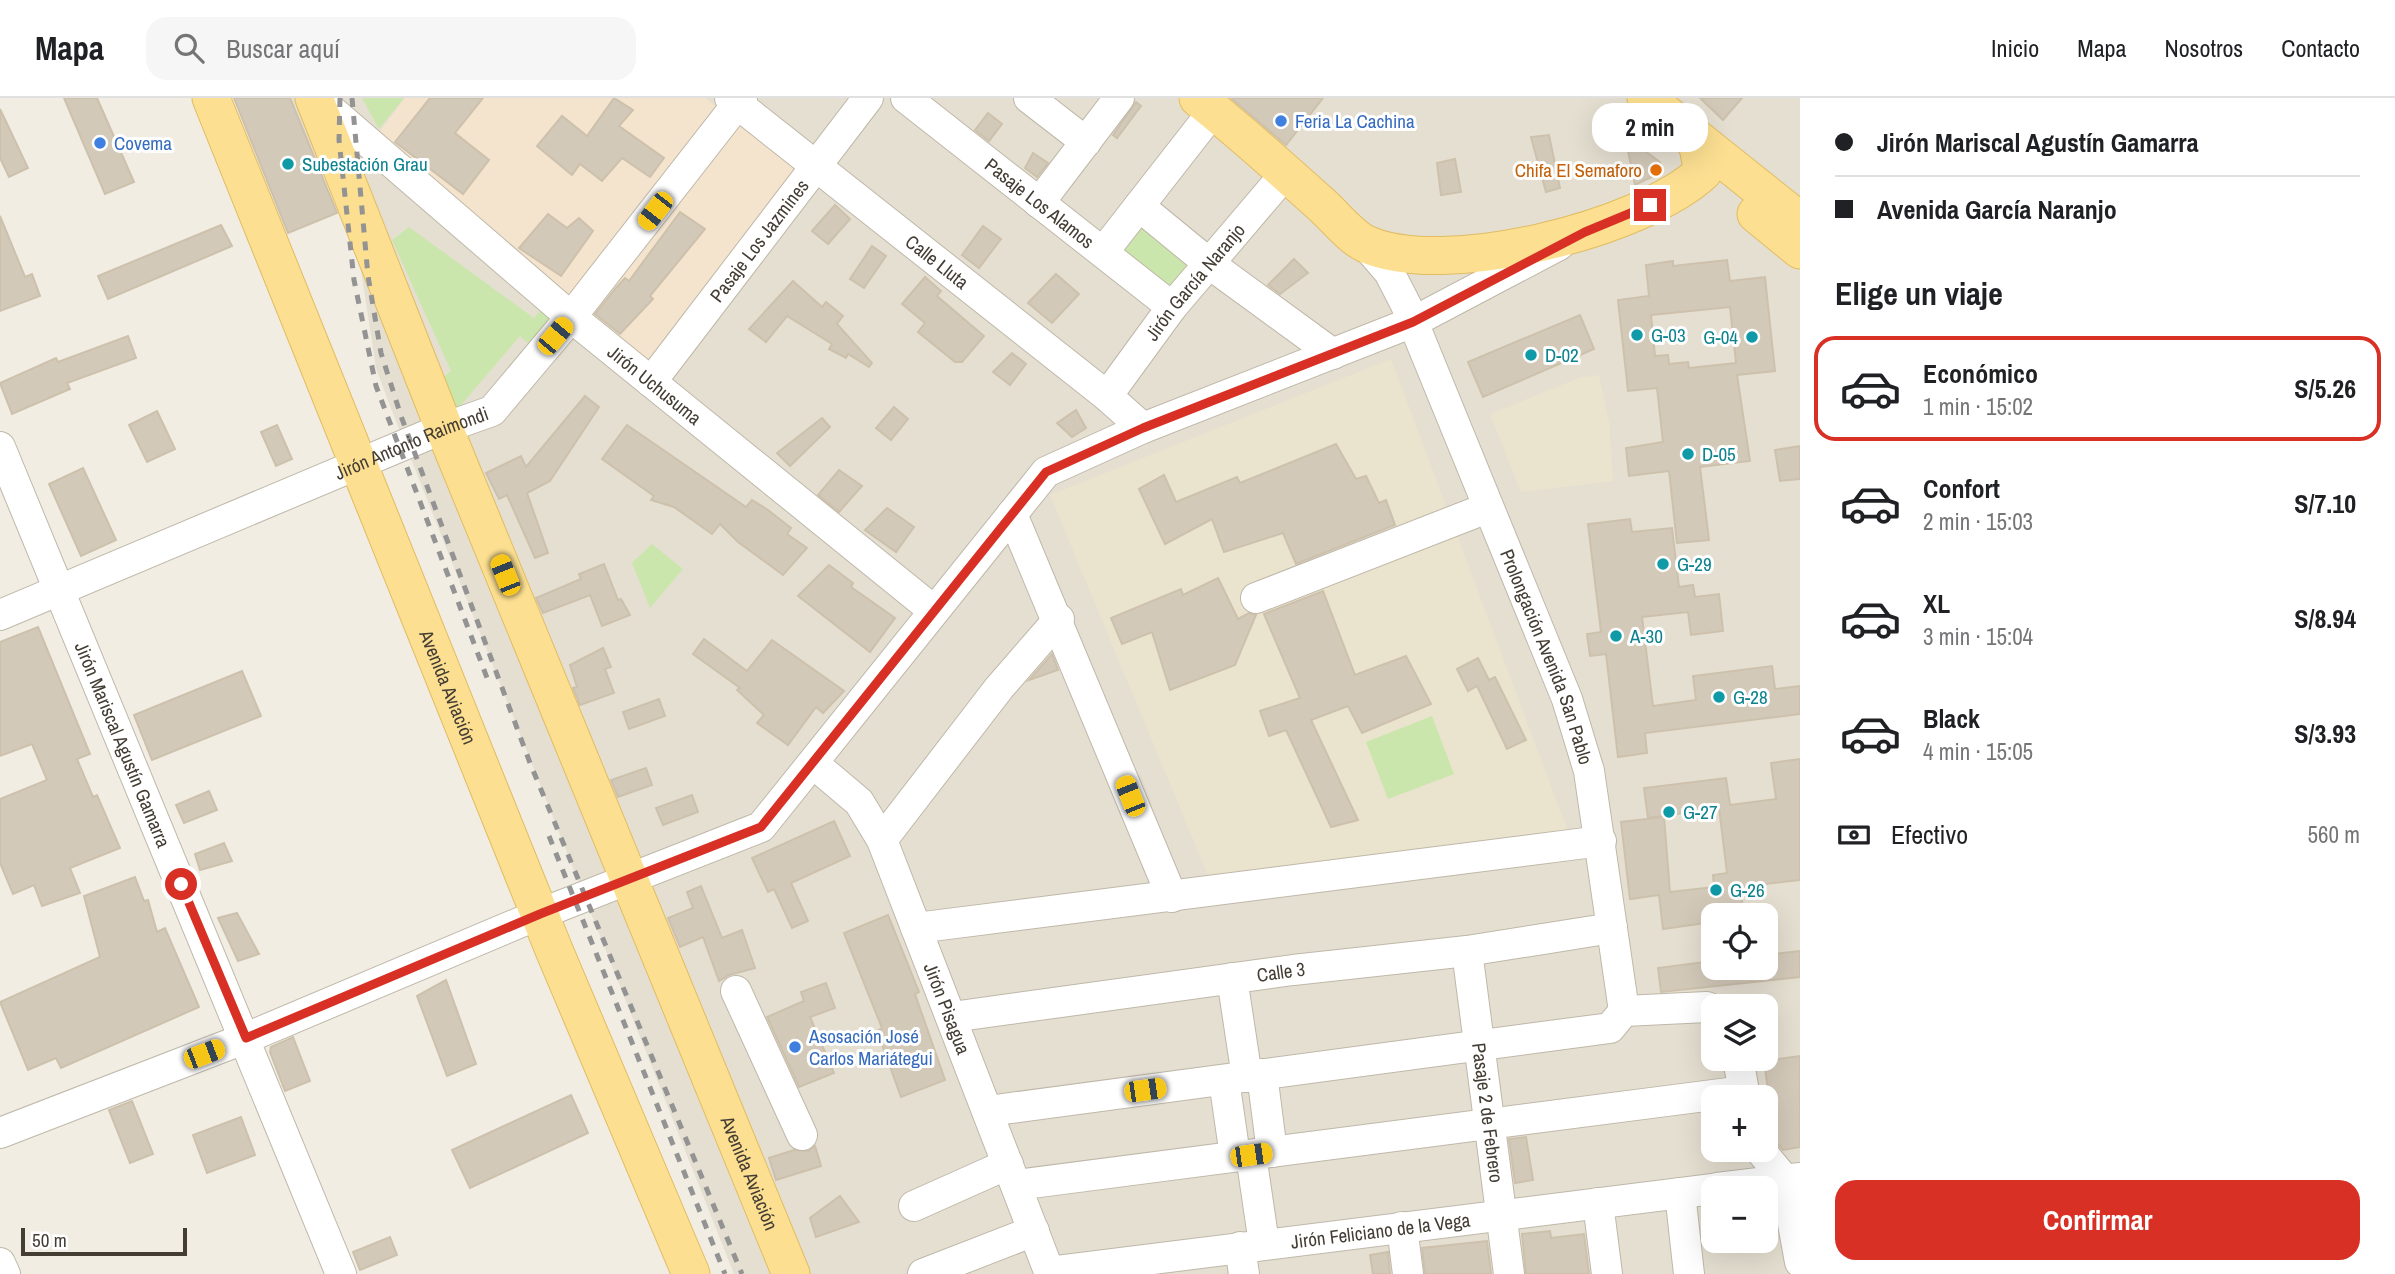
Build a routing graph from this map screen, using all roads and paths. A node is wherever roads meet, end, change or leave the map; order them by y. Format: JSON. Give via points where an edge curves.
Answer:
{"nodes":[{"id":1,"x":211,"y":98,"type":"edge"},
{"id":2,"x":315,"y":98,"type":"edge"},
{"id":3,"x":868,"y":98,"type":"edge"},
{"id":4,"x":906,"y":98,"type":"edge"},
{"id":5,"x":1029,"y":98,"type":"edge"},
{"id":6,"x":1119,"y":98,"type":"edge"},
{"id":7,"x":1646,"y":98,"type":"edge"},
{"id":8,"x":737,"y":100,"type":"edge"},
{"id":9,"x":1206,"y":104,"type":"edge"},
{"id":10,"x":1689,"y":131,"type":"junction"},
{"id":11,"x":1086,"y":142,"type":"junction"},
{"id":12,"x":816,"y":167,"type":"junction"},
{"id":13,"x":1703,"y":172,"type":"junction"},
{"id":14,"x":1286,"y":173,"type":"junction"},
{"id":15,"x":1040,"y":204,"type":"junction"},
{"id":16,"x":1139,"y":206,"type":"junction"},
{"id":17,"x":1800,"y":221,"type":"edge"},
{"id":18,"x":1585,"y":232,"type":"junction"},
{"id":19,"x":1365,"y":244,"type":"junction"},
{"id":20,"x":1800,"y":250,"type":"edge"},
{"id":21,"x":1104,"y":251,"type":"junction"},
{"id":22,"x":1211,"y":265,"type":"junction"},
{"id":23,"x":1172,"y":307,"type":"junction"},
{"id":24,"x":571,"y":317,"type":"junction"},
{"id":25,"x":1413,"y":322,"type":"junction"},
{"id":26,"x":1333,"y":354,"type":"junction"},
{"id":27,"x":651,"y":382,"type":"junction"},
{"id":28,"x":1107,"y":396,"type":"junction"},
{"id":29,"x":444,"y":428,"type":"junction"},
{"id":30,"x":1143,"y":428,"type":"junction"},
{"id":31,"x":0,"y":447,"type":"edge"},
{"id":32,"x":359,"y":464,"type":"junction"},
{"id":33,"x":1487,"y":508,"type":"junction"},
{"id":34,"x":1012,"y":514,"type":"junction"},
{"id":35,"x":60,"y":592,"type":"junction"},
{"id":36,"x":1256,"y":598,"type":"dead end"},
{"id":37,"x":933,"y":610,"type":"junction"},
{"id":38,"x":0,"y":615,"type":"edge"},
{"id":39,"x":1059,"y":619,"type":"junction"},
{"id":40,"x":814,"y":764,"type":"junction"},
{"id":41,"x":882,"y":841,"type":"junction"},
{"id":42,"x":1601,"y":841,"type":"junction"},
{"id":43,"x":631,"y":880,"type":"junction"},
{"id":44,"x":1172,"y":897,"type":"junction"},
{"id":45,"x":540,"y":914,"type":"junction"},
{"id":46,"x":915,"y":928,"type":"junction"},
{"id":47,"x":1612,"y":928,"type":"junction"},
{"id":48,"x":1467,"y":951,"type":"junction"},
{"id":49,"x":1232,"y":978,"type":"junction"},
{"id":50,"x":736,"y":991,"type":"dead end"},
{"id":51,"x":1701,"y":1007,"type":"edge"},
{"id":52,"x":1624,"y":1011,"type":"junction"},
{"id":53,"x":951,"y":1017,"type":"junction"},
{"id":54,"x":246,"y":1038,"type":"junction"},
{"id":55,"x":1481,"y":1045,"type":"junction"},
{"id":56,"x":1244,"y":1077,"type":"junction"},
{"id":57,"x":1701,"y":1099,"type":"edge"},
{"id":58,"x":988,"y":1111,"type":"junction"},
{"id":59,"x":1490,"y":1124,"type":"junction"},
{"id":60,"x":0,"y":1133,"type":"edge"},
{"id":61,"x":802,"y":1135,"type":"dead end"},
{"id":62,"x":1253,"y":1154,"type":"junction"},
{"id":63,"x":1774,"y":1162,"type":"edge"},
{"id":64,"x":1012,"y":1175,"type":"junction"},
{"id":65,"x":1793,"y":1179,"type":"edge"},
{"id":66,"x":1701,"y":1190,"type":"edge"},
{"id":67,"x":1680,"y":1193,"type":"junction"},
{"id":68,"x":1598,"y":1203,"type":"junction"},
{"id":69,"x":914,"y":1206,"type":"dead end"},
{"id":70,"x":1502,"y":1215,"type":"junction"},
{"id":71,"x":1402,"y":1227,"type":"junction"},
{"id":72,"x":1034,"y":1231,"type":"junction"},
{"id":73,"x":1250,"y":1255,"type":"edge"},
{"id":74,"x":0,"y":1262,"type":"edge"},
{"id":75,"x":1800,"y":1262,"type":"edge"},
{"id":76,"x":1050,"y":1273,"type":"edge"},
{"id":77,"x":5,"y":1274,"type":"edge"},
{"id":78,"x":341,"y":1274,"type":"edge"},
{"id":79,"x":691,"y":1274,"type":"edge"},
{"id":80,"x":791,"y":1274,"type":"edge"},
{"id":81,"x":923,"y":1274,"type":"edge"},
{"id":82,"x":1408,"y":1274,"type":"edge"},
{"id":83,"x":1509,"y":1274,"type":"edge"},
{"id":84,"x":1607,"y":1274,"type":"edge"},
{"id":85,"x":1689,"y":1274,"type":"edge"}],
"edges":[{"from":1,"to":32,"type":"main road","name":"Avenida Aviación"},
{"from":2,"to":24,"type":"street","name":"Jirón Uchusuma"},
{"from":2,"to":29,"type":"main road","name":"Avenida Aviación"},
{"from":3,"to":12,"type":"street","name":"Pasaje Los Jazmines"},
{"from":4,"to":15,"type":"street","name":"Pasaje Los Alamos"},
{"from":5,"to":11,"type":"street"},
{"from":6,"to":11,"type":"street"},
{"from":7,"to":10,"type":"main road"},
{"from":8,"to":12,"type":"street","name":"Calle Lluta"},
{"from":8,"to":24,"type":"street","name":"Jirón Antonio Raimondi"},
{"from":9,"to":14,"type":"main road","name":"Prolongación Avenida San Pablo"},
{"from":9,"to":16,"type":"street"},
{"from":10,"to":13,"type":"main road"},
{"from":10,"to":17,"type":"main road"},
{"from":11,"to":15,"type":"street"},
{"from":12,"to":27,"type":"street","name":"Pasaje Los Jazmines"},
{"from":12,"to":28,"type":"street","name":"Calle Lluta"},
{"from":13,"to":18,"type":"main road","name":"Prolongación Avenida San Pablo","via":[[1671,196]]},
{"from":13,"to":20,"type":"main road"},
{"from":14,"to":19,"type":"main road","name":"Prolongación Avenida San Pablo"},
{"from":14,"to":22,"type":"street","name":"Jirón García Naranjo"},
{"from":15,"to":21,"type":"street","name":"Pasaje Los Alamos"},
{"from":16,"to":21,"type":"street"},
{"from":16,"to":22,"type":"street"},
{"from":18,"to":19,"type":"main road","name":"Prolongación Avenida San Pablo","via":[[1444,256],[1409,255]]},
{"from":18,"to":25,"type":"street"},
{"from":19,"to":25,"type":"street","name":"Prolongación Avenida San Pablo","via":[[1389,272]]},
{"from":21,"to":23,"type":"street","name":"Pasaje Los Alamos"},
{"from":22,"to":23,"type":"street","name":"Jirón García Naranjo"},
{"from":22,"to":26,"type":"street"},
{"from":23,"to":28,"type":"street","name":"Jirón García Naranjo"},
{"from":24,"to":27,"type":"street","name":"Jirón Uchusuma"},
{"from":24,"to":29,"type":"street","name":"Jirón Antonio Raimondi","via":[[492,411]]},
{"from":25,"to":26,"type":"street"},
{"from":25,"to":33,"type":"street","name":"Prolongación Avenida San Pablo"},
{"from":26,"to":30,"type":"street"},
{"from":27,"to":37,"type":"street","name":"Jirón Uchusuma"},
{"from":28,"to":30,"type":"street","name":"Calle Lluta"},
{"from":29,"to":32,"type":"street","name":"Jirón Antonio Raimondi"},
{"from":29,"to":43,"type":"main road","name":"Avenida Aviación"},
{"from":30,"to":34,"type":"street","via":[[1046,472]]},
{"from":31,"to":35,"type":"street","name":"Jirón Mariscal Agustín Gamarra"},
{"from":32,"to":35,"type":"street","name":"Jirón Antonio Raimondi"},
{"from":32,"to":45,"type":"main road","name":"Avenida Aviación"},
{"from":33,"to":36,"type":"street"},
{"from":33,"to":42,"type":"street","name":"Prolongación Avenida San Pablo","via":[[1567,699],[1589,771]]},
{"from":34,"to":37,"type":"street"},
{"from":34,"to":39,"type":"street"},
{"from":35,"to":38,"type":"street","name":"Jirón Antonio Raimondi"},
{"from":35,"to":54,"type":"street","name":"Jirón Mariscal Agustín Gamarra"},
{"from":37,"to":40,"type":"street"},
{"from":39,"to":41,"type":"street","via":[[999,688]]},
{"from":39,"to":44,"type":"street"},
{"from":40,"to":41,"type":"street","name":"Jirón Pisagua","via":[[859,802]]},
{"from":40,"to":43,"type":"street","via":[[761,827]]},
{"from":41,"to":46,"type":"street","name":"Jirón Pisagua"},
{"from":42,"to":44,"type":"street"},
{"from":42,"to":47,"type":"street","name":"Prolongación Avenida San Pablo"},
{"from":43,"to":45,"type":"street"},
{"from":43,"to":80,"type":"main road","name":"Avenida Aviación"},
{"from":44,"to":46,"type":"street"},
{"from":45,"to":54,"type":"street"},
{"from":45,"to":79,"type":"main road","name":"Avenida Aviación"},
{"from":46,"to":53,"type":"street","name":"Jirón Pisagua"},
{"from":47,"to":48,"type":"street","name":"Calle 3"},
{"from":47,"to":52,"type":"street","name":"Prolongación Avenida San Pablo"},
{"from":48,"to":49,"type":"street","name":"Calle 3"},
{"from":48,"to":55,"type":"street","name":"Pasaje 2 de Febrero"},
{"from":49,"to":53,"type":"street","name":"Calle 3"},
{"from":49,"to":56,"type":"street"},
{"from":50,"to":61,"type":"street"},
{"from":51,"to":52,"type":"street"},
{"from":52,"to":55,"type":"street","via":[[1610,1028]]},
{"from":53,"to":58,"type":"street","name":"Jirón Pisagua"},
{"from":54,"to":60,"type":"street"},
{"from":54,"to":78,"type":"street","name":"Jirón Mariscal Agustín Gamarra"},
{"from":55,"to":56,"type":"street"},
{"from":55,"to":59,"type":"street","name":"Pasaje 2 de Febrero"},
{"from":56,"to":58,"type":"street"},
{"from":56,"to":62,"type":"street"},
{"from":57,"to":59,"type":"street"},
{"from":58,"to":64,"type":"street","name":"Jirón Pisagua"},
{"from":59,"to":62,"type":"street"},
{"from":59,"to":70,"type":"street","name":"Pasaje 2 de Febrero"},
{"from":62,"to":64,"type":"street"},
{"from":62,"to":73,"type":"street"},
{"from":63,"to":65,"type":"street"},
{"from":64,"to":69,"type":"street"},
{"from":64,"to":72,"type":"street","name":"Jirón Pisagua"},
{"from":65,"to":75,"type":"street"},
{"from":66,"to":67,"type":"street","name":"Jirón Feliciano de la Vega"},
{"from":67,"to":68,"type":"street","name":"Jirón Feliciano de la Vega"},
{"from":67,"to":85,"type":"street"},
{"from":68,"to":70,"type":"street","name":"Jirón Feliciano de la Vega"},
{"from":68,"to":84,"type":"street"},
{"from":70,"to":71,"type":"street","name":"Jirón Feliciano de la Vega"},
{"from":70,"to":83,"type":"street","name":"Pasaje 2 de Febrero"},
{"from":71,"to":73,"type":"street","name":"Jirón Feliciano de la Vega"},
{"from":71,"to":82,"type":"street"},
{"from":72,"to":76,"type":"street","name":"Jirón Pisagua"},
{"from":72,"to":81,"type":"street"},
{"from":73,"to":76,"type":"street","name":"Jirón Feliciano de la Vega"},
{"from":74,"to":77,"type":"street"}]}
